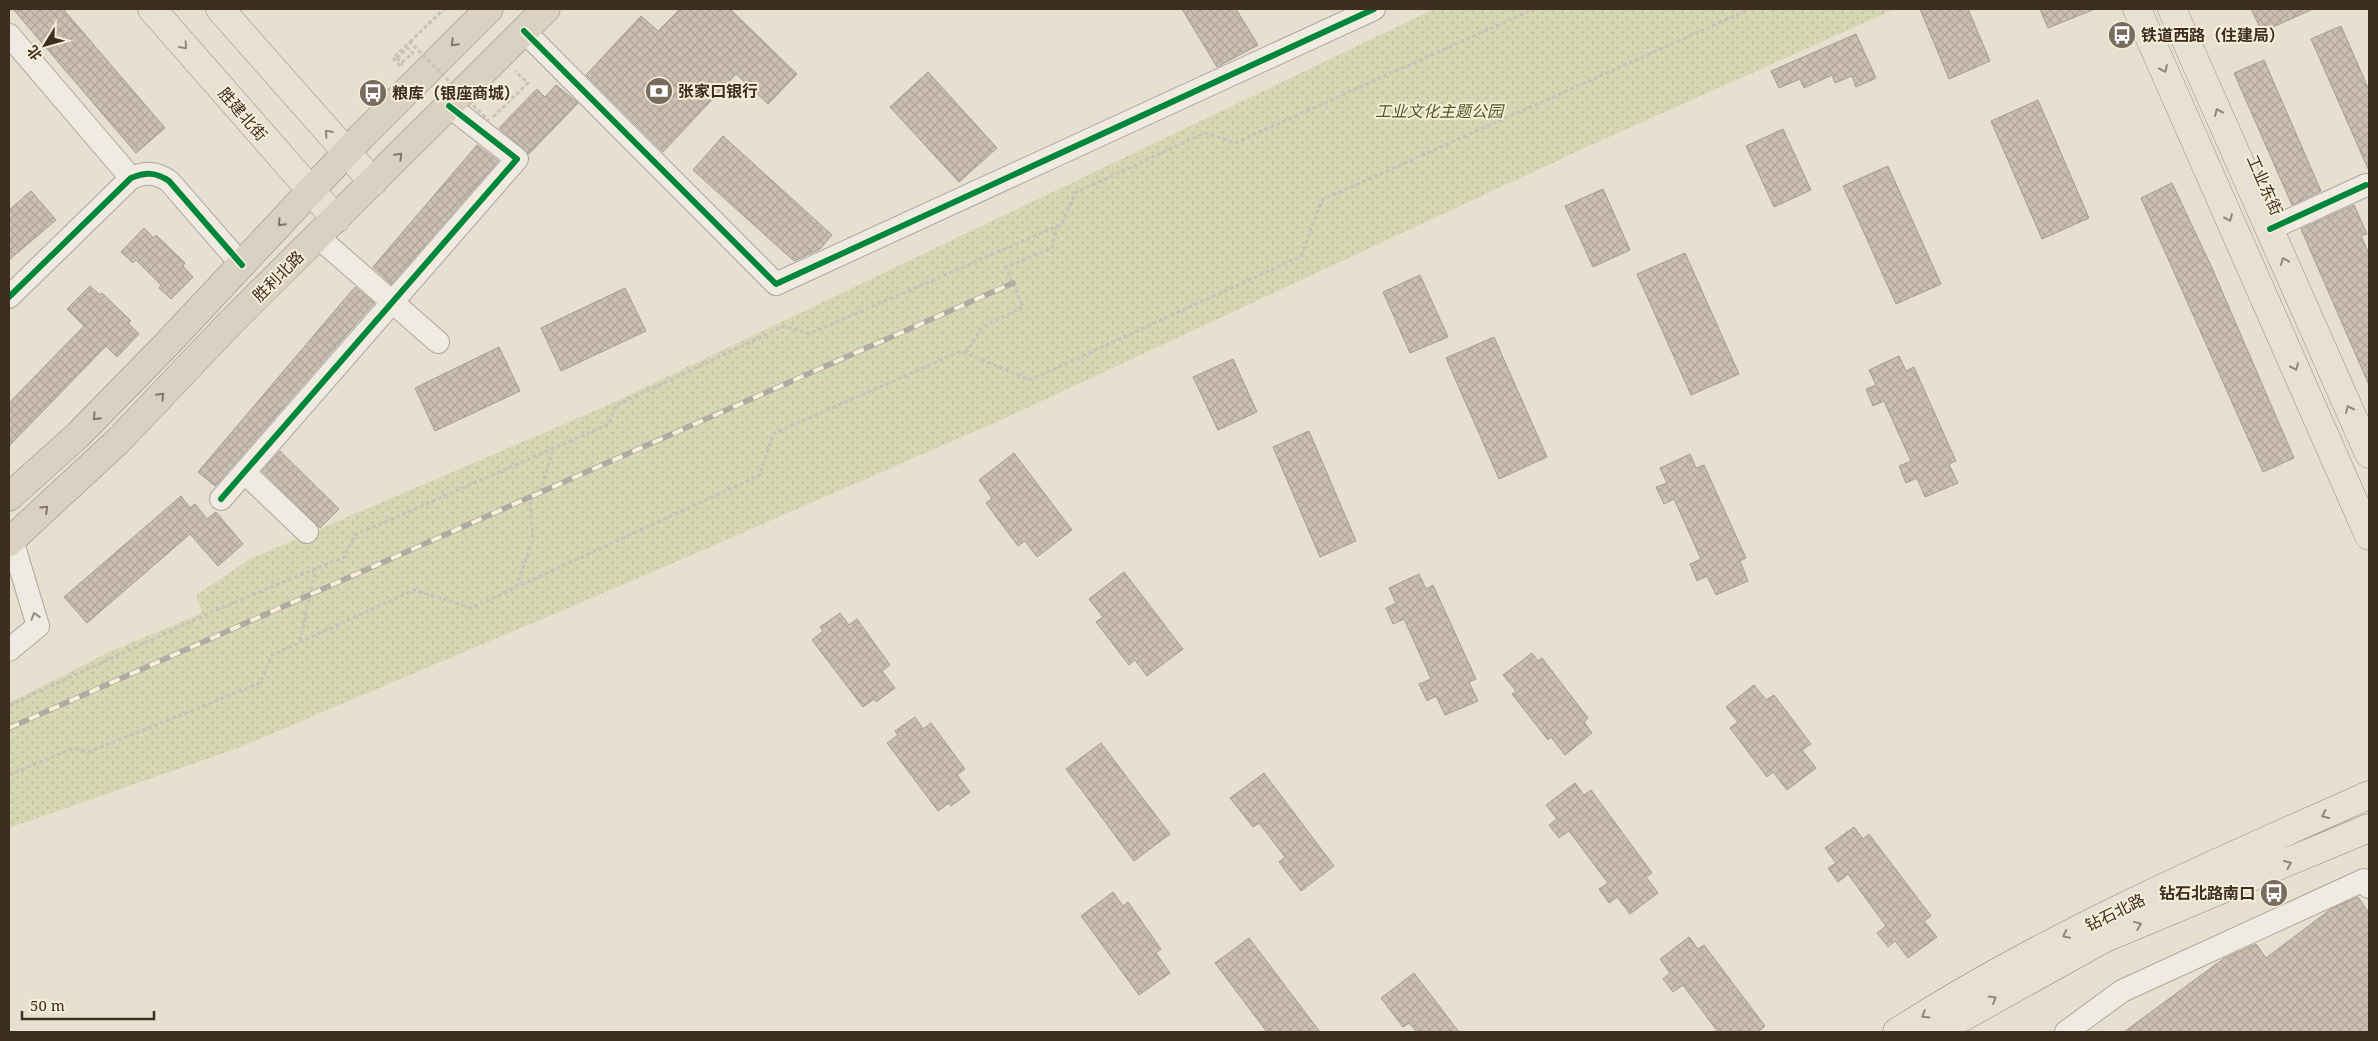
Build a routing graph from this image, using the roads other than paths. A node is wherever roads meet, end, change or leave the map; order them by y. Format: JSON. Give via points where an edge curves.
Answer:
{"nodes":[{"id":1,"x":152,"y":9,"type":"edge"},
{"id":2,"x":220,"y":9,"type":"edge"},
{"id":3,"x":489,"y":9,"type":"edge"},
{"id":4,"x":546,"y":9,"type":"edge"},
{"id":5,"x":1374,"y":9,"type":"edge"},
{"id":6,"x":2137,"y":9,"type":"edge"},
{"id":7,"x":2172,"y":9,"type":"edge"},
{"id":8,"x":524,"y":32,"type":"junction"},
{"id":9,"x":9,"y":35,"type":"edge"},
{"id":10,"x":449,"y":106,"type":"junction"},
{"id":11,"x":346,"y":153,"type":"junction"},
{"id":12,"x":131,"y":178,"type":"junction"},
{"id":13,"x":373,"y":182,"type":"junction"},
{"id":14,"x":2368,"y":187,"type":"edge"},
{"id":15,"x":310,"y":192,"type":"junction"},
{"id":16,"x":327,"y":228,"type":"junction"},
{"id":17,"x":2270,"y":229,"type":"junction"},
{"id":18,"x":242,"y":265,"type":"junction"},
{"id":19,"x":38,"y":269,"type":"junction"},
{"id":20,"x":9,"y":272,"type":"edge"},
{"id":21,"x":9,"y":298,"type":"edge"},
{"id":22,"x":392,"y":302,"type":"junction"},
{"id":23,"x":438,"y":342,"type":"dead end"},
{"id":24,"x":2369,"y":454,"type":"edge"},
{"id":25,"x":244,"y":472,"type":"junction"},
{"id":26,"x":9,"y":497,"type":"edge"},
{"id":27,"x":221,"y":499,"type":"dead end"},
{"id":28,"x":307,"y":532,"type":"dead end"},
{"id":29,"x":2369,"y":536,"type":"edge"},
{"id":30,"x":10,"y":541,"type":"edge"},
{"id":31,"x":9,"y":650,"type":"edge"},
{"id":32,"x":2369,"y":795,"type":"edge"},
{"id":33,"x":2369,"y":828,"type":"edge"},
{"id":34,"x":2369,"y":887,"type":"edge"},
{"id":35,"x":1897,"y":1032,"type":"edge"},
{"id":36,"x":1936,"y":1032,"type":"edge"},
{"id":37,"x":2066,"y":1032,"type":"edge"}],
"edges":[{"from":1,"to":15,"type":"main road","name":"胜建北街","one_way":true},
{"from":11,"to":2,"type":"main road","one_way":true},
{"from":3,"to":11,"type":"highway","name":"胜利北路","one_way":true},
{"from":4,"to":8,"type":"highway","name":"胜利北路"},
{"from":5,"to":8,"type":"street","via":[[776,284]]},
{"from":6,"to":29,"type":"main road","one_way":true},
{"from":17,"to":7,"type":"main road","name":"工业东街","one_way":true},
{"from":8,"to":10,"type":"highway","name":"胜利北路"},
{"from":9,"to":12,"type":"street"},
{"from":13,"to":10,"type":"highway","name":"胜利北路","one_way":true},
{"from":10,"to":22,"type":"street","via":[[517,159]]},
{"from":11,"to":13,"type":"main road"},
{"from":11,"to":15,"type":"highway","name":"胜利北路"},
{"from":12,"to":18,"type":"street","via":[[158,173],[169,181]]},
{"from":12,"to":19,"type":"street"},
{"from":13,"to":16,"type":"highway","name":"胜利北路"},
{"from":14,"to":17,"type":"street"},
{"from":15,"to":16,"type":"main road","name":"胜建北街"},
{"from":15,"to":18,"type":"highway","name":"胜利北路","one_way":true},
{"from":16,"to":22,"type":"street"},
{"from":30,"to":16,"type":"highway","name":"胜利北路","one_way":true,"via":[[118,441],[231,322]]},
{"from":24,"to":17,"type":"main road","name":"工业东街","one_way":true},
{"from":18,"to":26,"type":"highway","name":"胜利北路","one_way":true,"via":[[78,435]]},
{"from":19,"to":20,"type":"street","via":[[24,273]]},
{"from":19,"to":21,"type":"street"},
{"from":22,"to":23,"type":"street"},
{"from":22,"to":25,"type":"street"},
{"from":25,"to":27,"type":"street"},
{"from":25,"to":28,"type":"street"},
{"from":31,"to":30,"type":"street","one_way":true,"via":[[38,626]]},
{"from":32,"to":35,"type":"main road","name":"钻石北路","one_way":true,"via":[[2025,955]]},
{"from":36,"to":33,"type":"main road","name":"钻石北路","one_way":true,"via":[[2105,938]]},
{"from":34,"to":37,"type":"street","via":[[2364,880],[2122,991]]}]}
